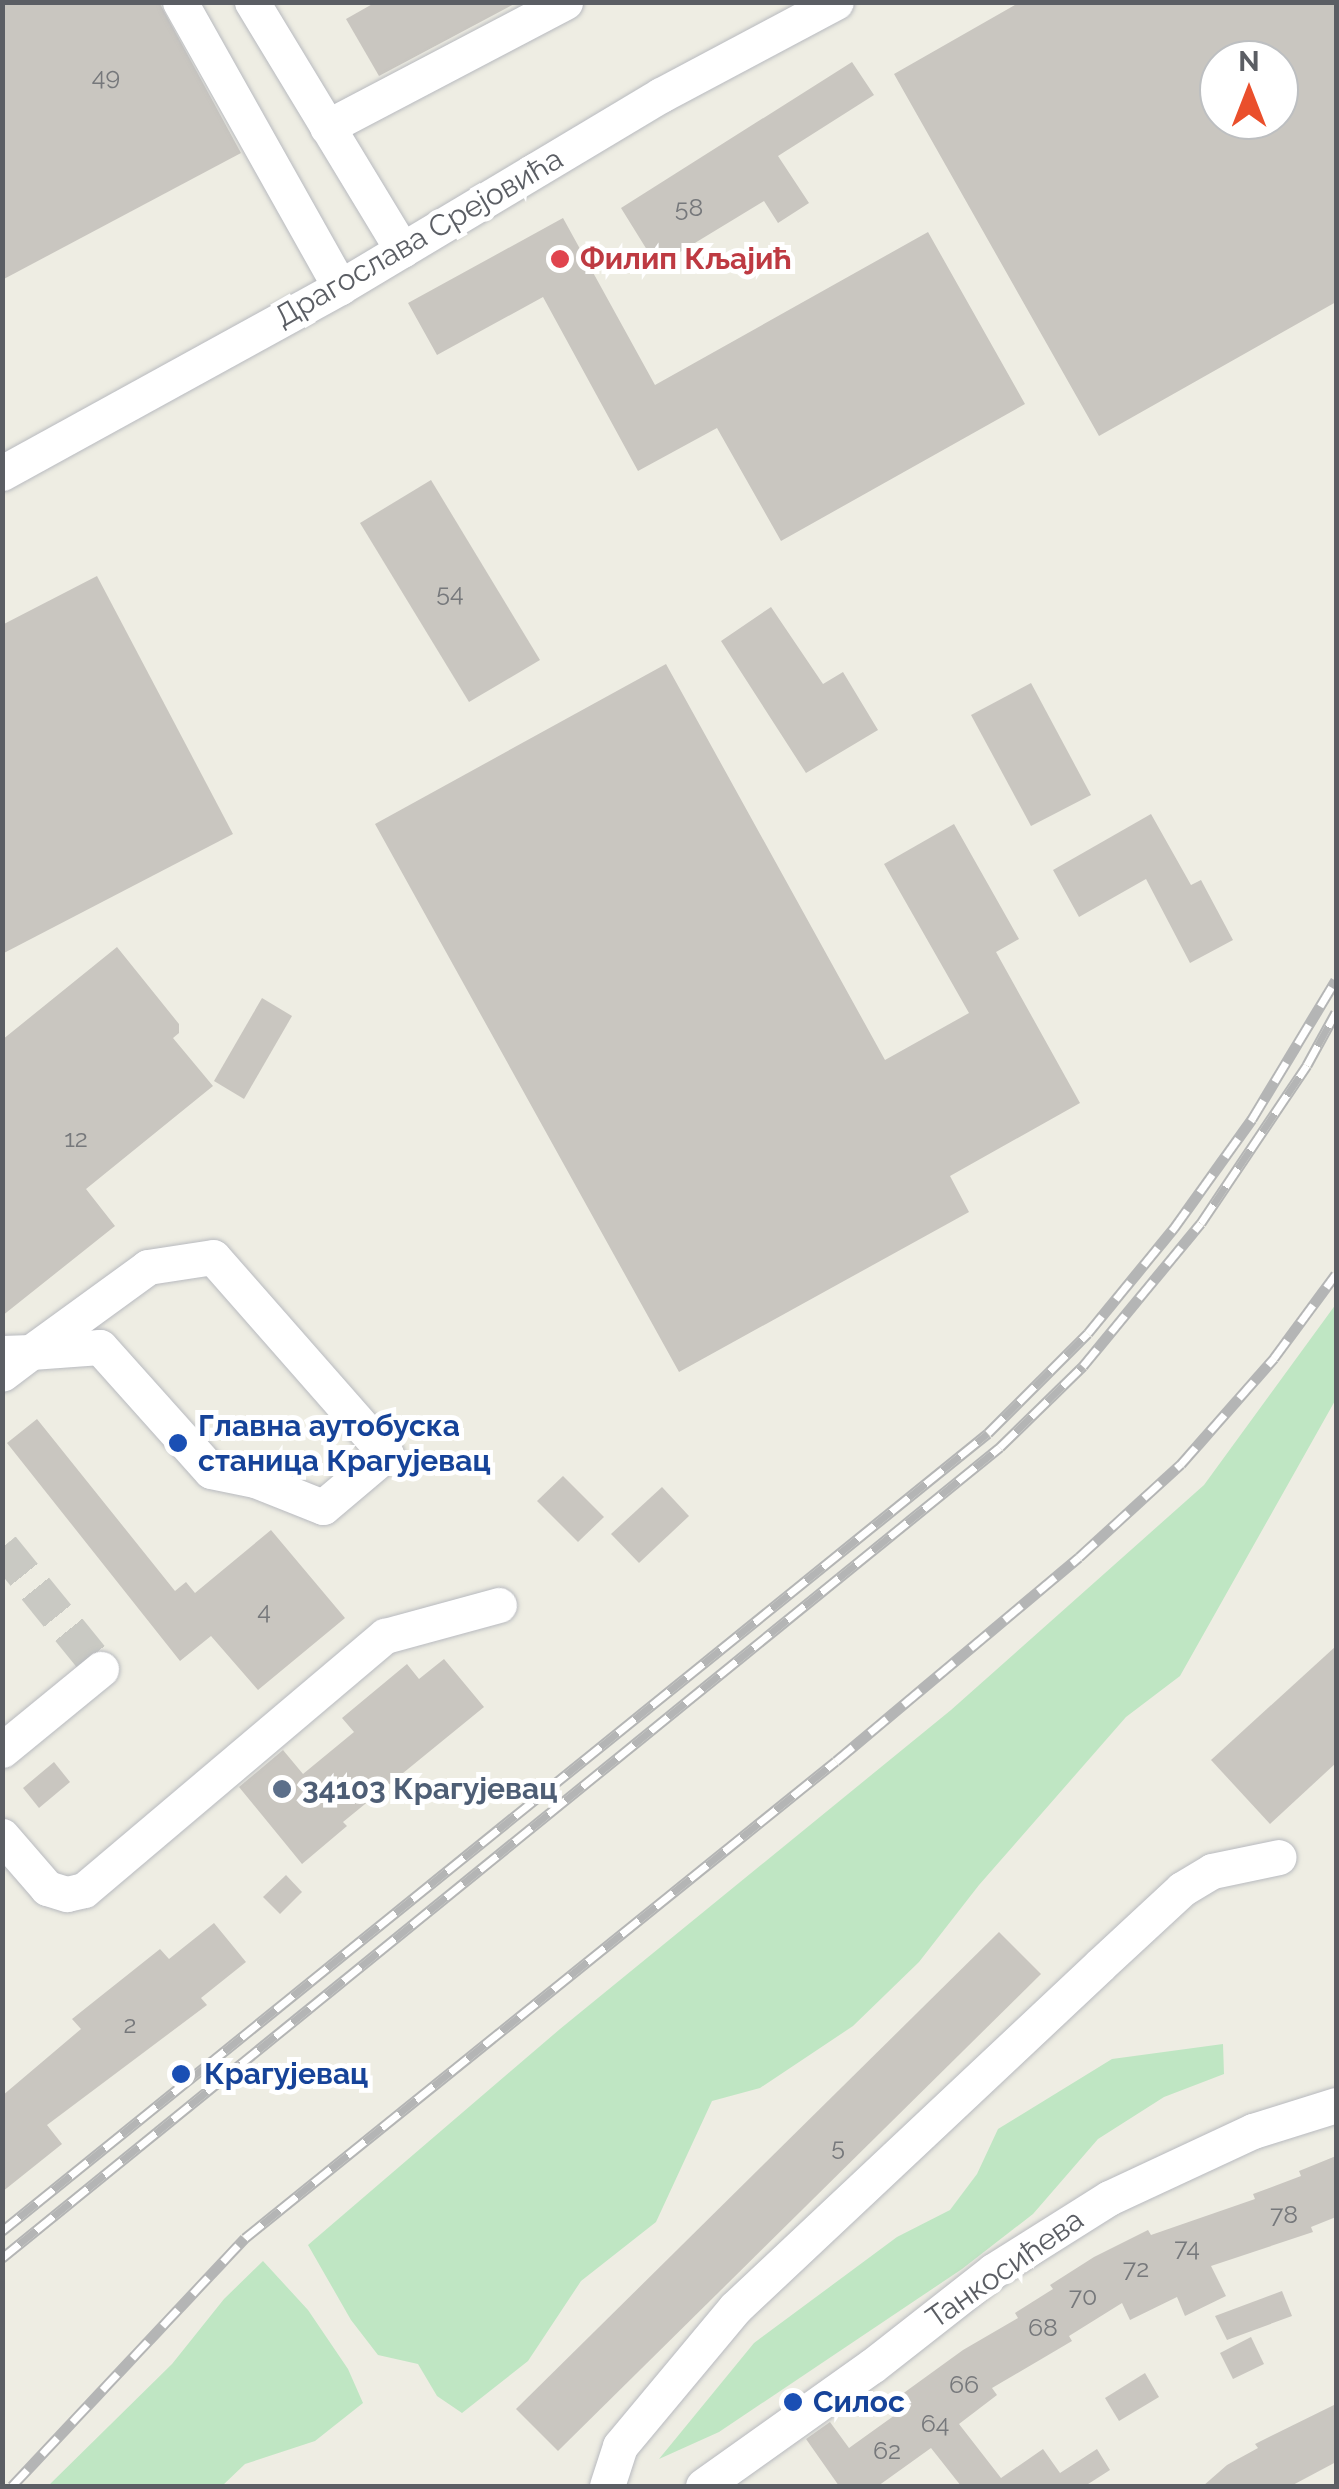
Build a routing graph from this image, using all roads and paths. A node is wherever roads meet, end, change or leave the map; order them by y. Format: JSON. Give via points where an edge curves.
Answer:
{"nodes":[{"id":1,"x":180,"y":2,"type":"edge"},
{"id":2,"x":252,"y":2,"type":"edge"},
{"id":3,"x":565,"y":2,"type":"edge"},
{"id":4,"x":836,"y":2,"type":"edge"},
{"id":5,"x":327,"y":127,"type":"junction"},
{"id":6,"x":402,"y":250,"type":"junction"},
{"id":7,"x":340,"y":287,"type":"junction"},
{"id":8,"x":2,"y":473,"type":"edge"},
{"id":9,"x":17,"y":1352,"type":"edge"},
{"id":10,"x":2,"y":1374,"type":"edge"},
{"id":11,"x":499,"y":1605,"type":"dead end"},
{"id":12,"x":101,"y":1669,"type":"dead end"},
{"id":13,"x":2,"y":1750,"type":"edge"},
{"id":14,"x":2,"y":1836,"type":"edge"},
{"id":15,"x":1279,"y":1858,"type":"dead end"},
{"id":16,"x":1336,"y":2105,"type":"edge"},
{"id":17,"x":607,"y":2486,"type":"edge"},
{"id":18,"x":704,"y":2486,"type":"edge"}],
"edges":[{"from":1,"to":7,"type":"street"},
{"from":2,"to":5,"type":"street"},
{"from":3,"to":5,"type":"street"},
{"from":4,"to":6,"type":"street","name":"Драгослава Срејовића","via":[[661,96]]},
{"from":5,"to":6,"type":"street"},
{"from":6,"to":7,"type":"street","name":"Драгослава Срејовића"},
{"from":7,"to":8,"type":"street","name":"Драгослава Срејовића"},
{"from":9,"to":9,"type":"street","via":[[100,1347],[211,1471],[256,1480],[322,1507],[386,1454],[212,1257],[148,1267]]},
{"from":9,"to":10,"type":"street"},
{"from":11,"to":14,"type":"street","via":[[385,1636],[84,1890],[47,1888]]},
{"from":12,"to":13,"type":"street"},
{"from":15,"to":17,"type":"street","via":[[1212,1871],[1182,1889],[1100,1965],[734,2308],[620,2446]]},
{"from":16,"to":18,"type":"street","name":"Танкосићева","via":[[1220,2144],[1109,2198],[993,2271]]}]}
